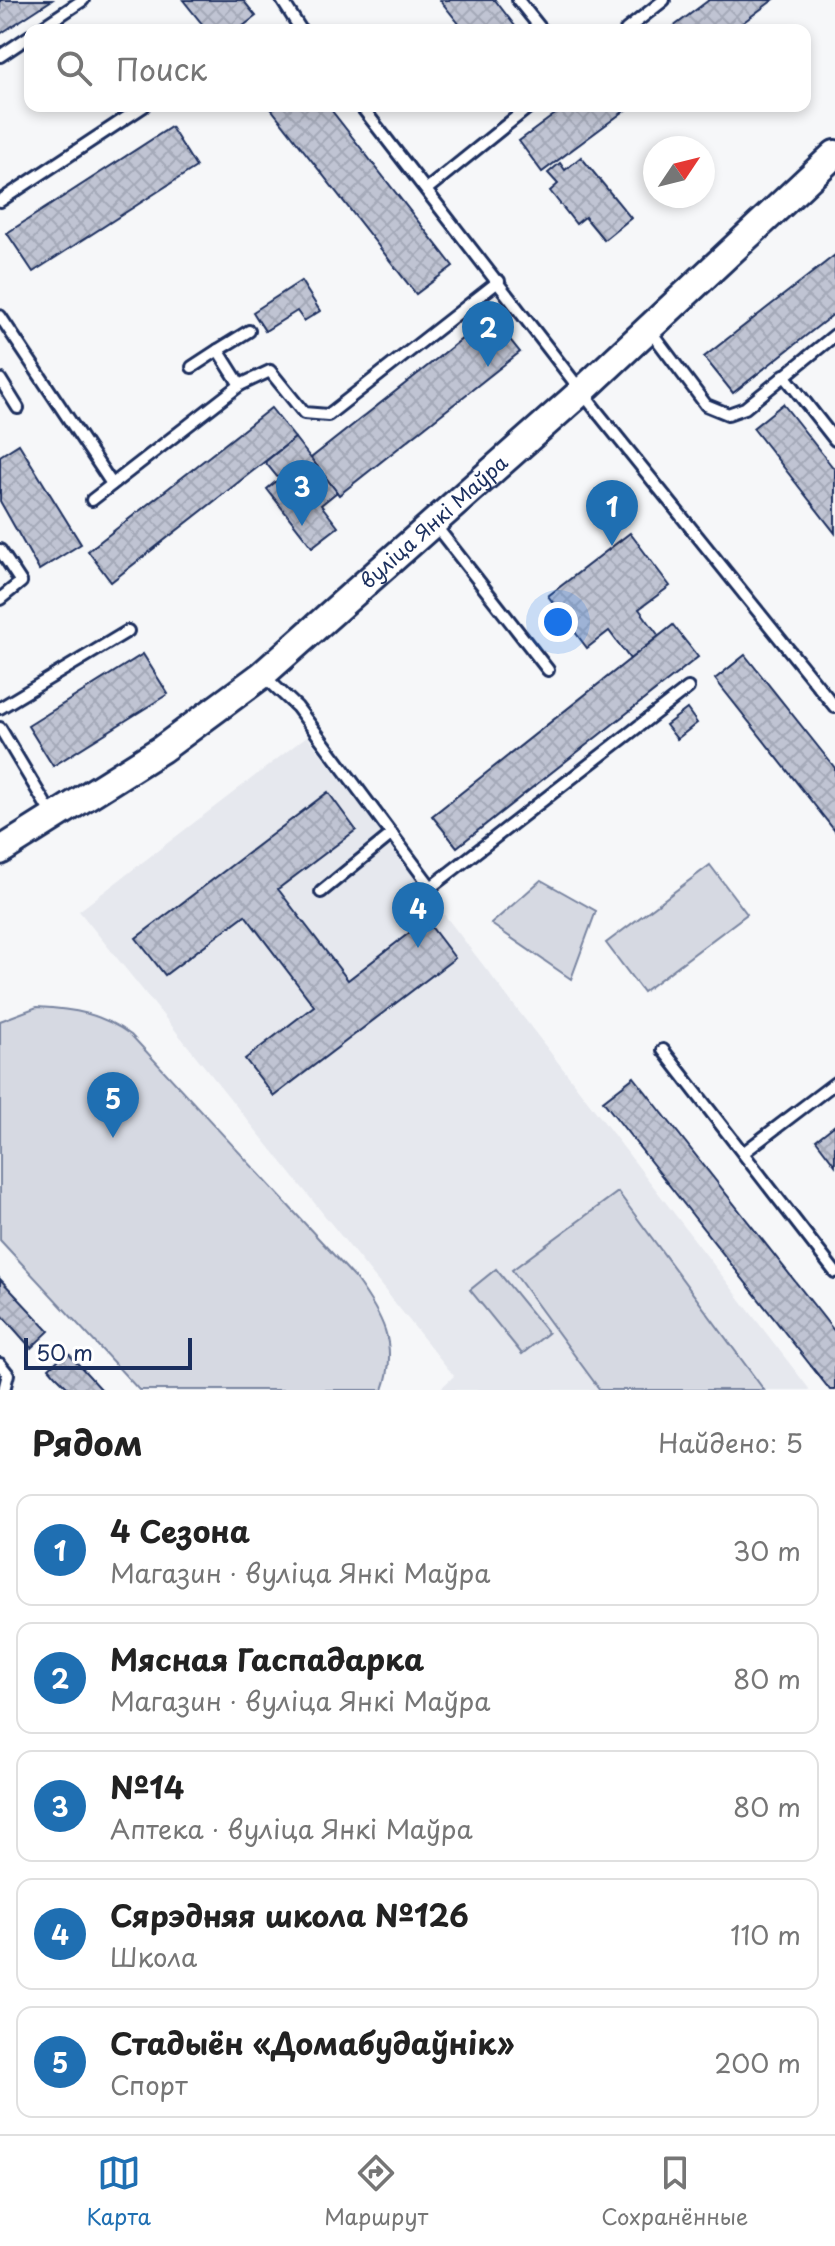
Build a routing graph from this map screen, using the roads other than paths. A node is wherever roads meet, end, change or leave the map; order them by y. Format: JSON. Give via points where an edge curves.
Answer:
{"nodes":[{"id":1,"x":83,"y":0,"type":"edge"},
{"id":2,"x":282,"y":0,"type":"edge"},
{"id":3,"x":518,"y":0,"type":"edge"},
{"id":4,"x":664,"y":0,"type":"edge"},
{"id":5,"x":47,"y":24,"type":"edge"},
{"id":6,"x":297,"y":24,"type":"edge"},
{"id":7,"x":537,"y":24,"type":"edge"},
{"id":8,"x":634,"y":24,"type":"edge"},
{"id":9,"x":24,"y":40,"type":"edge"},
{"id":10,"x":0,"y":56,"type":"edge"},
{"id":11,"x":135,"y":112,"type":"edge"},
{"id":12,"x":366,"y":112,"type":"edge"},
{"id":13,"x":523,"y":112,"type":"edge"},
{"id":14,"x":835,"y":154,"type":"edge"},
{"id":15,"x":427,"y":189,"type":"junction"},
{"id":16,"x":0,"y":201,"type":"edge"},
{"id":17,"x":499,"y":281,"type":"junction"},
{"id":18,"x":0,"y":316,"type":"edge"},
{"id":19,"x":649,"y":329,"type":"junction"},
{"id":20,"x":249,"y":331,"type":"dead end"},
{"id":21,"x":835,"y":335,"type":"edge"},
{"id":22,"x":218,"y":350,"type":"junction"},
{"id":23,"x":192,"y":367,"type":"dead end"},
{"id":24,"x":784,"y":375,"type":"junction"},
{"id":25,"x":0,"y":379,"type":"edge"},
{"id":26,"x":240,"y":385,"type":"junction"},
{"id":27,"x":582,"y":391,"type":"junction"},
{"id":28,"x":18,"y":408,"type":"dead end"},
{"id":29,"x":835,"y":440,"type":"edge"},
{"id":30,"x":112,"y":484,"type":"junction"},
{"id":31,"x":92,"y":500,"type":"dead end"},
{"id":32,"x":435,"y":525,"type":"junction"},
{"id":33,"x":0,"y":550,"type":"edge"},
{"id":34,"x":0,"y":599,"type":"edge"},
{"id":35,"x":128,"y":631,"type":"dead end"},
{"id":36,"x":548,"y":670,"type":"dead end"},
{"id":37,"x":262,"y":675,"type":"junction"},
{"id":38,"x":688,"y":688,"type":"dead end"},
{"id":39,"x":835,"y":707,"type":"edge"},
{"id":40,"x":0,"y":708,"type":"edge"},
{"id":41,"x":0,"y":728,"type":"edge"},
{"id":42,"x":54,"y":817,"type":"junction"},
{"id":43,"x":392,"y":834,"type":"junction"},
{"id":44,"x":0,"y":851,"type":"edge"},
{"id":45,"x":321,"y":892,"type":"dead end"},
{"id":46,"x":663,"y":1050,"type":"dead end"},
{"id":47,"x":835,"y":1083,"type":"edge"},
{"id":48,"x":743,"y":1153,"type":"junction"},
{"id":49,"x":835,"y":1271,"type":"edge"},
{"id":50,"x":0,"y":1364,"type":"edge"},
{"id":51,"x":4,"y":1390,"type":"edge"}],
"edges":[{"from":1,"to":5,"type":"lane"},
{"from":2,"to":6,"type":"lane"},
{"from":3,"to":7,"type":"lane"},
{"from":4,"to":8,"type":"lane"},
{"from":9,"to":10,"type":"lane"},
{"from":11,"to":16,"type":"lane"},
{"from":12,"to":15,"type":"lane"},
{"from":13,"to":15,"type":"lane"},
{"from":14,"to":19,"type":"street","name":"вуліца Янкі Маўра"},
{"from":15,"to":17,"type":"lane"},
{"from":17,"to":26,"type":"lane","via":[[328,415],[304,413],[270,371]]},
{"from":17,"to":27,"type":"lane"},
{"from":18,"to":30,"type":"lane"},
{"from":19,"to":24,"type":"lane","via":[[706,405],[728,414],[745,408]]},
{"from":19,"to":27,"type":"street","name":"вуліца Янкі Маўра"},
{"from":20,"to":22,"type":"lane"},
{"from":21,"to":24,"type":"lane"},
{"from":22,"to":23,"type":"lane"},
{"from":22,"to":26,"type":"lane"},
{"from":24,"to":29,"type":"lane"},
{"from":25,"to":28,"type":"lane"},
{"from":26,"to":30,"type":"lane"},
{"from":27,"to":32,"type":"street","name":"вуліца Янкі Маўра"},
{"from":27,"to":39,"type":"lane"},
{"from":30,"to":31,"type":"lane"},
{"from":32,"to":36,"type":"lane"},
{"from":32,"to":37,"type":"street","name":"вуліца Янкі Маўра"},
{"from":33,"to":34,"type":"lane","via":[[21,582]]},
{"from":35,"to":40,"type":"lane"},
{"from":37,"to":42,"type":"street","name":"вуліца Янкі Маўра","via":[[162,749]]},
{"from":37,"to":43,"type":"lane","via":[[297,707]]},
{"from":38,"to":43,"type":"lane","via":[[431,887]]},
{"from":41,"to":42,"type":"lane"},
{"from":42,"to":44,"type":"street","name":"вуліца Янкі Маўра"},
{"from":43,"to":45,"type":"lane"},
{"from":46,"to":48,"type":"lane"},
{"from":47,"to":48,"type":"lane"},
{"from":48,"to":49,"type":"lane"},
{"from":50,"to":51,"type":"lane","via":[[8,1374]]}]}
